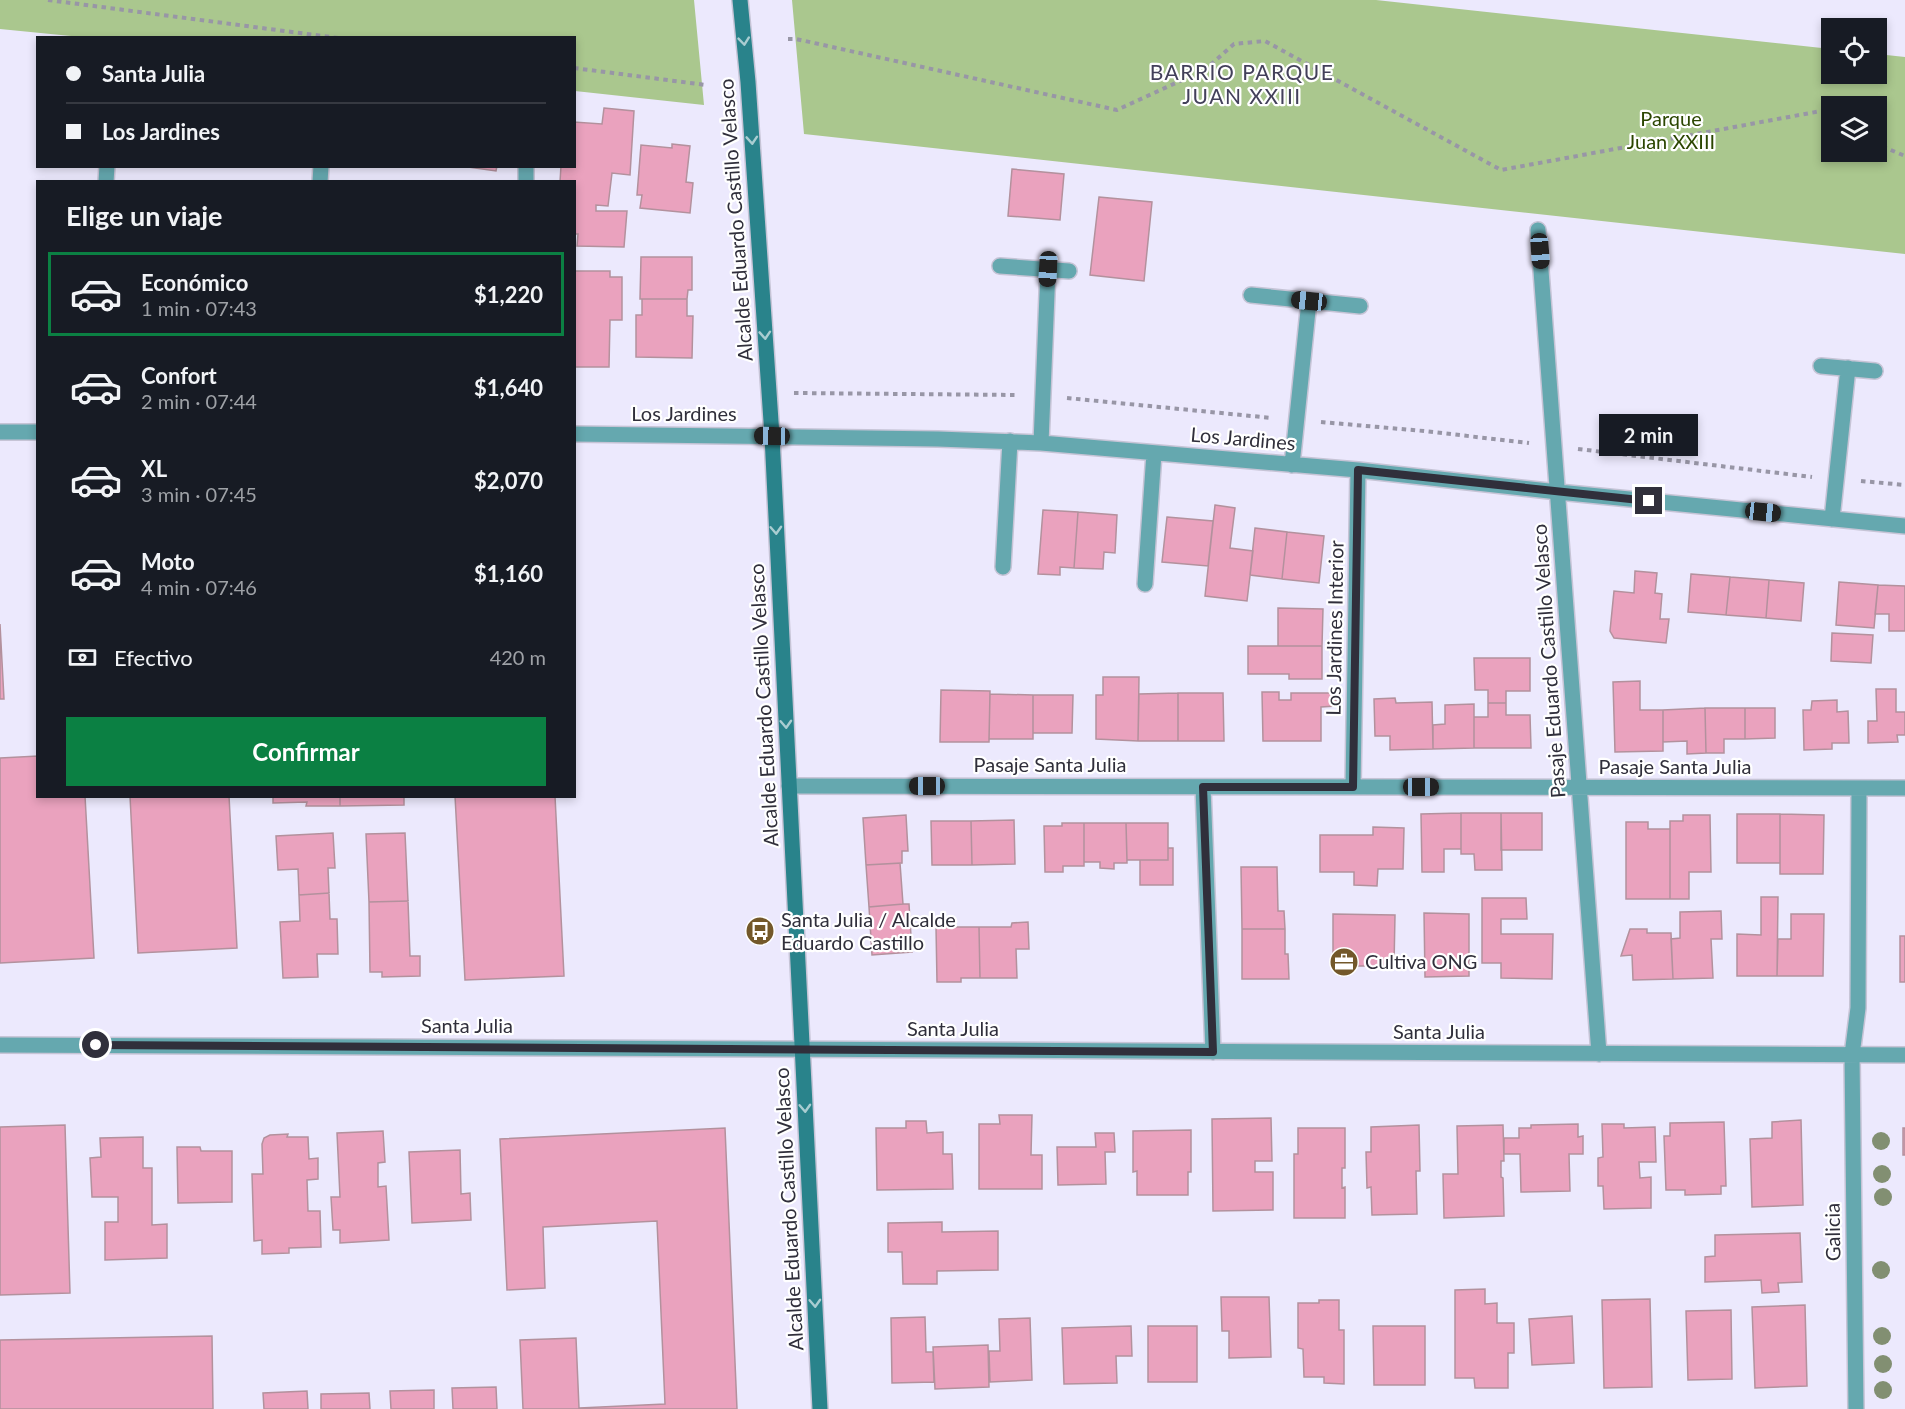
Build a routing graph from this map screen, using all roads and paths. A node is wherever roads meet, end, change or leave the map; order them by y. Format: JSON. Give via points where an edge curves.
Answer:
{"nodes":[{"id":1,"x":48,"y":0,"type":"edge"},
{"id":2,"x":740,"y":0,"type":"edge"},
{"id":3,"x":323,"y":36,"type":"edge"},
{"id":4,"x":788,"y":39,"type":"dead end"},
{"id":5,"x":576,"y":68,"type":"edge"},
{"id":6,"x":706,"y":85,"type":"dead end"},
{"id":7,"x":1821,"y":111,"type":"edge"},
{"id":8,"x":1887,"y":148,"type":"edge"},
{"id":9,"x":1905,"y":156,"type":"edge"},
{"id":10,"x":1538,"y":230,"type":"dead end"},
{"id":11,"x":1000,"y":266,"type":"dead end"},
{"id":12,"x":1048,"y":269,"type":"junction"},
{"id":13,"x":1070,"y":271,"type":"dead end"},
{"id":14,"x":1251,"y":295,"type":"dead end"},
{"id":15,"x":1309,"y":301,"type":"junction"},
{"id":16,"x":1360,"y":306,"type":"dead end"},
{"id":17,"x":1821,"y":366,"type":"dead end"},
{"id":18,"x":1848,"y":368,"type":"junction"},
{"id":19,"x":1875,"y":371,"type":"dead end"},
{"id":20,"x":786,"y":393,"type":"dead end"},
{"id":21,"x":1042,"y":396,"type":"junction"},
{"id":22,"x":1296,"y":420,"type":"junction"},
{"id":23,"x":0,"y":432,"type":"edge"},
{"id":24,"x":36,"y":432,"type":"edge"},
{"id":25,"x":576,"y":434,"type":"edge"},
{"id":26,"x":772,"y":436,"type":"junction"},
{"id":27,"x":1010,"y":441,"type":"junction"},
{"id":28,"x":1041,"y":443,"type":"junction"},
{"id":29,"x":1554,"y":447,"type":"junction"},
{"id":30,"x":1154,"y":453,"type":"junction"},
{"id":31,"x":1292,"y":465,"type":"junction"},
{"id":32,"x":1358,"y":470,"type":"junction"},
{"id":33,"x":1836,"y":479,"type":"junction"},
{"id":34,"x":1905,"y":485,"type":"edge"},
{"id":35,"x":1558,"y":492,"type":"junction"},
{"id":36,"x":1832,"y":519,"type":"junction"},
{"id":37,"x":1905,"y":526,"type":"edge"},
{"id":38,"x":1003,"y":567,"type":"dead end"},
{"id":39,"x":1145,"y":584,"type":"dead end"},
{"id":40,"x":789,"y":786,"type":"junction"},
{"id":41,"x":1203,"y":787,"type":"junction"},
{"id":42,"x":1353,"y":787,"type":"junction"},
{"id":43,"x":1580,"y":787,"type":"junction"},
{"id":44,"x":1859,"y":788,"type":"junction"},
{"id":45,"x":1905,"y":788,"type":"edge"},
{"id":46,"x":0,"y":1045,"type":"edge"},
{"id":47,"x":802,"y":1049,"type":"junction"},
{"id":48,"x":1213,"y":1052,"type":"junction"},
{"id":49,"x":1599,"y":1054,"type":"junction"},
{"id":50,"x":1852,"y":1055,"type":"junction"},
{"id":51,"x":1905,"y":1055,"type":"edge"},
{"id":52,"x":820,"y":1409,"type":"edge"},
{"id":53,"x":1856,"y":1409,"type":"edge"}],
"edges":[{"from":1,"to":3,"type":"path"},
{"from":2,"to":26,"type":"main road","name":"Alcalde Eduardo Castillo Velasco","one_way":true},
{"from":4,"to":7,"type":"path","via":[[1117,110],[1206,69],[1234,44],[1265,41],[1501,170]]},
{"from":5,"to":6,"type":"path"},
{"from":8,"to":9,"type":"path"},
{"from":10,"to":29,"type":"street","name":"Pasaje Eduardo Castillo Velasco"},
{"from":11,"to":12,"type":"street"},
{"from":12,"to":13,"type":"street"},
{"from":12,"to":21,"type":"street"},
{"from":14,"to":15,"type":"street"},
{"from":15,"to":16,"type":"street"},
{"from":15,"to":22,"type":"street"},
{"from":17,"to":18,"type":"street"},
{"from":18,"to":19,"type":"street"},
{"from":18,"to":33,"type":"street"},
{"from":20,"to":21,"type":"path"},
{"from":21,"to":22,"type":"path"},
{"from":21,"to":28,"type":"street"},
{"from":22,"to":29,"type":"path"},
{"from":22,"to":31,"type":"street"},
{"from":23,"to":24,"type":"street"},
{"from":25,"to":26,"type":"street","name":"Los Jardines"},
{"from":26,"to":27,"type":"street","name":"Los Jardines"},
{"from":26,"to":40,"type":"main road","name":"Alcalde Eduardo Castillo Velasco","one_way":true},
{"from":27,"to":28,"type":"street","name":"Los Jardines"},
{"from":27,"to":38,"type":"street"},
{"from":28,"to":30,"type":"street","name":"Los Jardines"},
{"from":29,"to":33,"type":"path"},
{"from":29,"to":35,"type":"street","name":"Pasaje Eduardo Castillo Velasco"},
{"from":30,"to":31,"type":"street","name":"Los Jardines"},
{"from":30,"to":39,"type":"street"},
{"from":31,"to":32,"type":"street","name":"Los Jardines"},
{"from":32,"to":35,"type":"street","name":"Los Jardines"},
{"from":32,"to":42,"type":"street","name":"Los Jardines Interior"},
{"from":33,"to":34,"type":"path"},
{"from":33,"to":36,"type":"street"},
{"from":35,"to":36,"type":"street","name":"Los Jardines"},
{"from":35,"to":43,"type":"street","name":"Pasaje Eduardo Castillo Velasco"},
{"from":36,"to":37,"type":"street","name":"Los Jardines"},
{"from":40,"to":41,"type":"street","name":"Pasaje Santa Julia"},
{"from":40,"to":47,"type":"main road","name":"Alcalde Eduardo Castillo Velasco"},
{"from":41,"to":42,"type":"street","name":"Pasaje Santa Julia"},
{"from":41,"to":48,"type":"street"},
{"from":42,"to":43,"type":"street","name":"Pasaje Santa Julia"},
{"from":43,"to":44,"type":"street","name":"Pasaje Santa Julia"},
{"from":43,"to":49,"type":"street","name":"Pasaje Eduardo Castillo Velasco"},
{"from":44,"to":45,"type":"street","name":"Pasaje Santa Julia"},
{"from":44,"to":50,"type":"street","via":[[1858,1008]]},
{"from":46,"to":47,"type":"street","name":"Santa Julia"},
{"from":47,"to":48,"type":"street","name":"Santa Julia"},
{"from":47,"to":52,"type":"main road","name":"Alcalde Eduardo Castillo Velasco","one_way":true},
{"from":48,"to":49,"type":"street","name":"Santa Julia"},
{"from":49,"to":50,"type":"street","name":"Santa Julia"},
{"from":50,"to":51,"type":"street","name":"Santa Julia"},
{"from":50,"to":53,"type":"street","name":"Galicia"}]}
